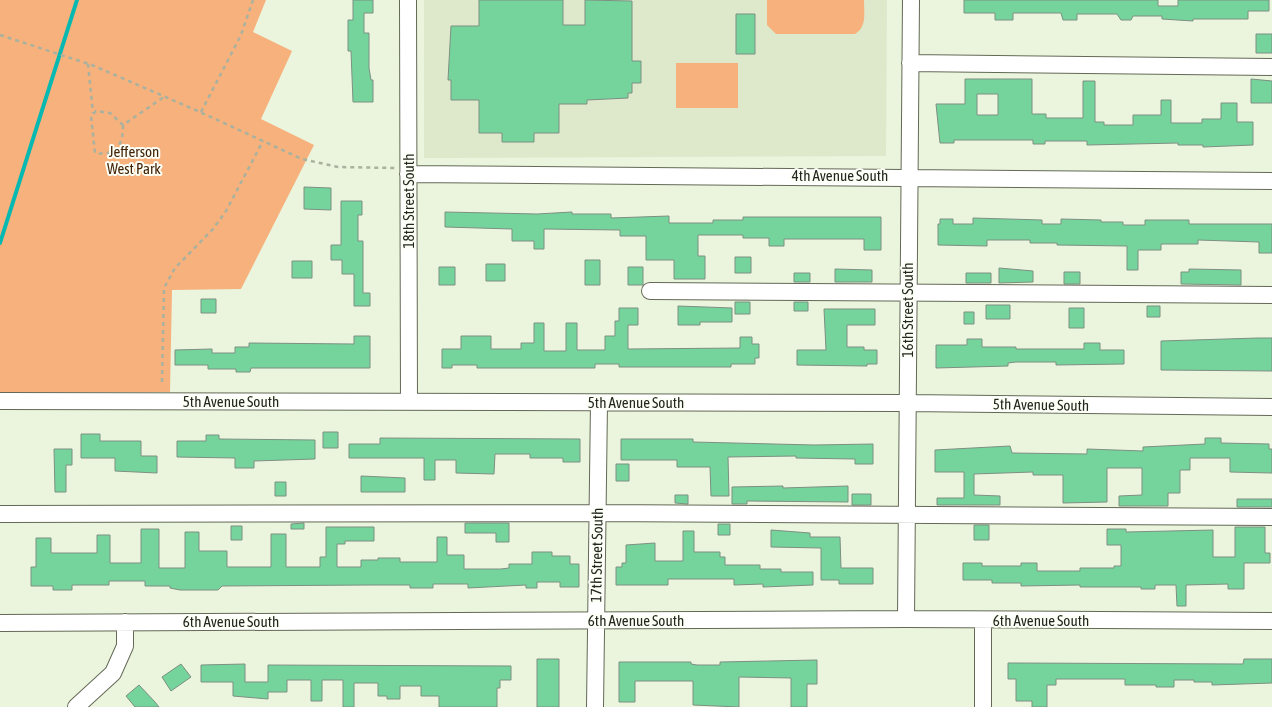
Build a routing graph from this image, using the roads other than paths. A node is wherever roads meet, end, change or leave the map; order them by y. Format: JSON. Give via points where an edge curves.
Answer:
{"nodes":[{"id":1,"x":408,"y":0,"type":"edge"},
{"id":2,"x":911,"y":0,"type":"edge"},
{"id":3,"x":910,"y":63,"type":"junction"},
{"id":4,"x":1272,"y":67,"type":"edge"},
{"id":5,"x":408,"y":174,"type":"junction"},
{"id":6,"x":909,"y":177,"type":"junction"},
{"id":7,"x":1272,"y":181,"type":"edge"},
{"id":8,"x":650,"y":291,"type":"dead end"},
{"id":9,"x":908,"y":292,"type":"junction"},
{"id":10,"x":1272,"y":295,"type":"edge"},
{"id":11,"x":0,"y":402,"type":"edge"},
{"id":12,"x":409,"y":402,"type":"junction"},
{"id":13,"x":599,"y":403,"type":"junction"},
{"id":14,"x":907,"y":403,"type":"junction"},
{"id":15,"x":1272,"y":408,"type":"edge"},
{"id":16,"x":598,"y":513,"type":"junction"},
{"id":17,"x":0,"y":514,"type":"edge"},
{"id":18,"x":907,"y":514,"type":"junction"},
{"id":19,"x":1272,"y":517,"type":"edge"},
{"id":20,"x":906,"y":619,"type":"junction"},
{"id":21,"x":983,"y":620,"type":"junction"},
{"id":22,"x":1272,"y":621,"type":"edge"},
{"id":23,"x":0,"y":622,"type":"edge"},
{"id":24,"x":125,"y":622,"type":"junction"},
{"id":25,"x":595,"y":622,"type":"junction"},
{"id":26,"x":76,"y":707,"type":"edge"},
{"id":27,"x":595,"y":707,"type":"edge"},
{"id":28,"x":983,"y":707,"type":"edge"}],
"edges":[{"from":1,"to":5,"type":"street","name":"18th Street South"},
{"from":2,"to":3,"type":"street","name":"16th Street South"},
{"from":3,"to":4,"type":"street"},
{"from":3,"to":6,"type":"street","name":"16th Street South"},
{"from":5,"to":6,"type":"street","name":"4th Avenue South"},
{"from":5,"to":12,"type":"street","name":"18th Street South"},
{"from":6,"to":7,"type":"street","name":"4th Avenue South"},
{"from":6,"to":9,"type":"street","name":"16th Street South"},
{"from":8,"to":9,"type":"street"},
{"from":9,"to":10,"type":"street"},
{"from":9,"to":14,"type":"street","name":"16th Street South"},
{"from":11,"to":12,"type":"street","name":"5th Avenue South"},
{"from":12,"to":13,"type":"street","name":"5th Avenue South"},
{"from":13,"to":14,"type":"street","name":"5th Avenue South"},
{"from":13,"to":16,"type":"street","name":"17th Street South"},
{"from":14,"to":15,"type":"street","name":"5th Avenue South"},
{"from":14,"to":18,"type":"street","name":"16th Street South"},
{"from":16,"to":17,"type":"street"},
{"from":16,"to":18,"type":"street"},
{"from":16,"to":25,"type":"street","name":"17th Street South"},
{"from":18,"to":19,"type":"street"},
{"from":18,"to":20,"type":"street","name":"16th Street South"},
{"from":20,"to":21,"type":"street","name":"6th Avenue South"},
{"from":20,"to":25,"type":"street","name":"6th Avenue South"},
{"from":21,"to":22,"type":"street","name":"6th Avenue South"},
{"from":21,"to":28,"type":"street"},
{"from":23,"to":24,"type":"street","name":"6th Avenue South"},
{"from":24,"to":25,"type":"street","name":"6th Avenue South"},
{"from":24,"to":26,"type":"street","via":[[125,646],[113,673]]},
{"from":25,"to":27,"type":"street","name":"17th Street South"}]}
